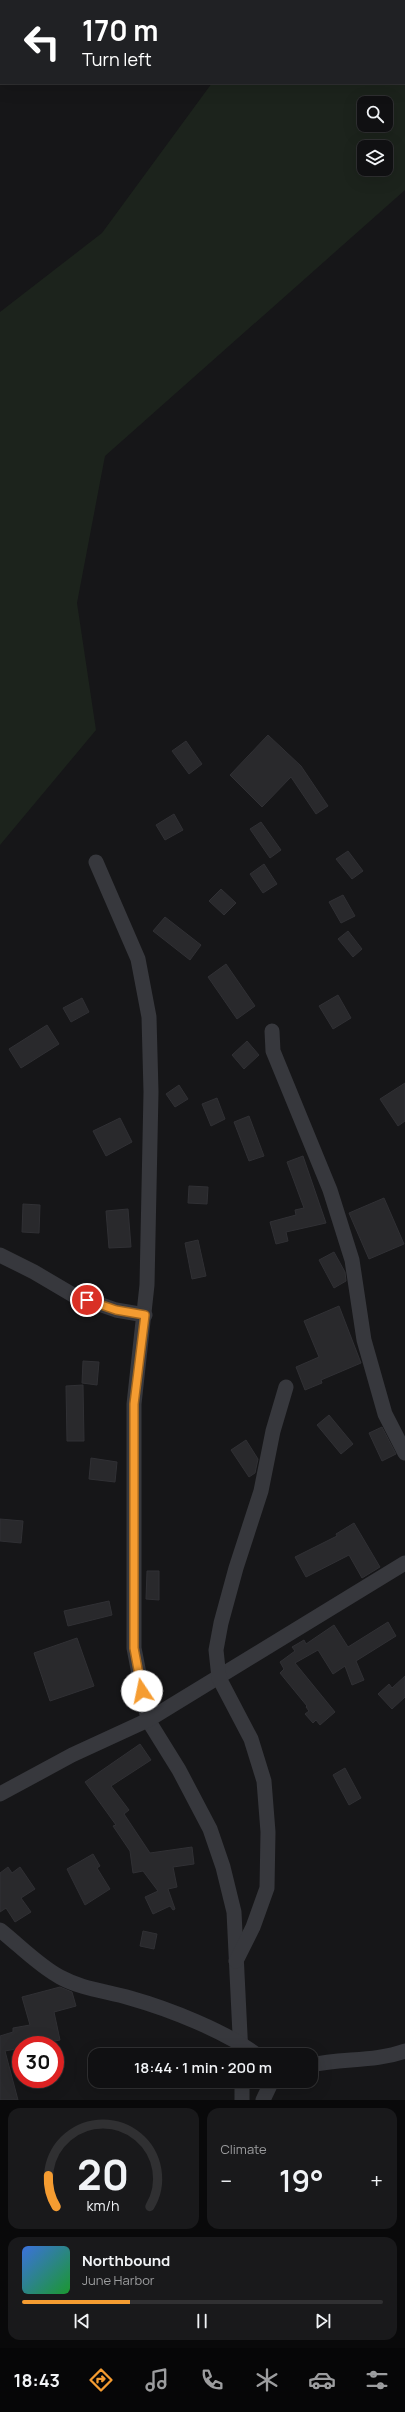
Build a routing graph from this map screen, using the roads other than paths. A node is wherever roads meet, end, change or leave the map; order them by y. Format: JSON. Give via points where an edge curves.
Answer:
{"nodes":[{"id":1,"x":96,"y":862,"type":"dead end"},
{"id":2,"x":272,"y":1031,"type":"dead end"},
{"id":3,"x":0,"y":1255,"type":"edge"},
{"id":4,"x":145,"y":1315,"type":"junction"},
{"id":5,"x":286,"y":1388,"type":"dead end"},
{"id":6,"x":405,"y":1453,"type":"edge"},
{"id":7,"x":405,"y":1563,"type":"edge"},
{"id":8,"x":219,"y":1678,"type":"junction"},
{"id":9,"x":148,"y":1720,"type":"junction"},
{"id":10,"x":0,"y":1794,"type":"edge"},
{"id":11,"x":0,"y":1930,"type":"edge"},
{"id":12,"x":235,"y":1964,"type":"junction"},
{"id":13,"x":239,"y":2048,"type":"edge"},
{"id":14,"x":241,"y":2048,"type":"edge"},
{"id":15,"x":405,"y":2051,"type":"edge"},
{"id":16,"x":318,"y":2063,"type":"edge"},
{"id":17,"x":242,"y":2088,"type":"edge"},
{"id":18,"x":269,"y":2088,"type":"edge"},
{"id":19,"x":242,"y":2100,"type":"edge"},
{"id":20,"x":264,"y":2100,"type":"edge"}],
"edges":[{"from":1,"to":4,"type":"street","via":[[138,959],[149,1017],[150,1177]]},
{"from":2,"to":6,"type":"street","via":[[274,1051],[330,1190],[352,1260],[364,1340],[385,1414]]},
{"from":3,"to":4,"type":"street","via":[[73,1296],[116,1310]]},
{"from":4,"to":9,"type":"street","via":[[134,1404],[134,1648]]},
{"from":5,"to":8,"type":"street","via":[[272,1431],[261,1491],[220,1623],[216,1650]]},
{"from":7,"to":8,"type":"street"},
{"from":8,"to":9,"type":"street"},
{"from":8,"to":12,"type":"street","via":[[251,1739],[264,1780],[268,1832],[267,1888],[253,1927]]},
{"from":9,"to":10,"type":"street","via":[[72,1755]]},
{"from":9,"to":12,"type":"street","via":[[180,1770],[210,1829],[224,1867],[234,1912]]},
{"from":11,"to":13,"type":"street","via":[[59,1977],[97,1991],[129,1997],[176,2014]]},
{"from":12,"to":14,"type":"street"},
{"from":15,"to":16,"type":"street","via":[[371,2058]]},
{"from":17,"to":19,"type":"street"},
{"from":18,"to":20,"type":"street"}]}
